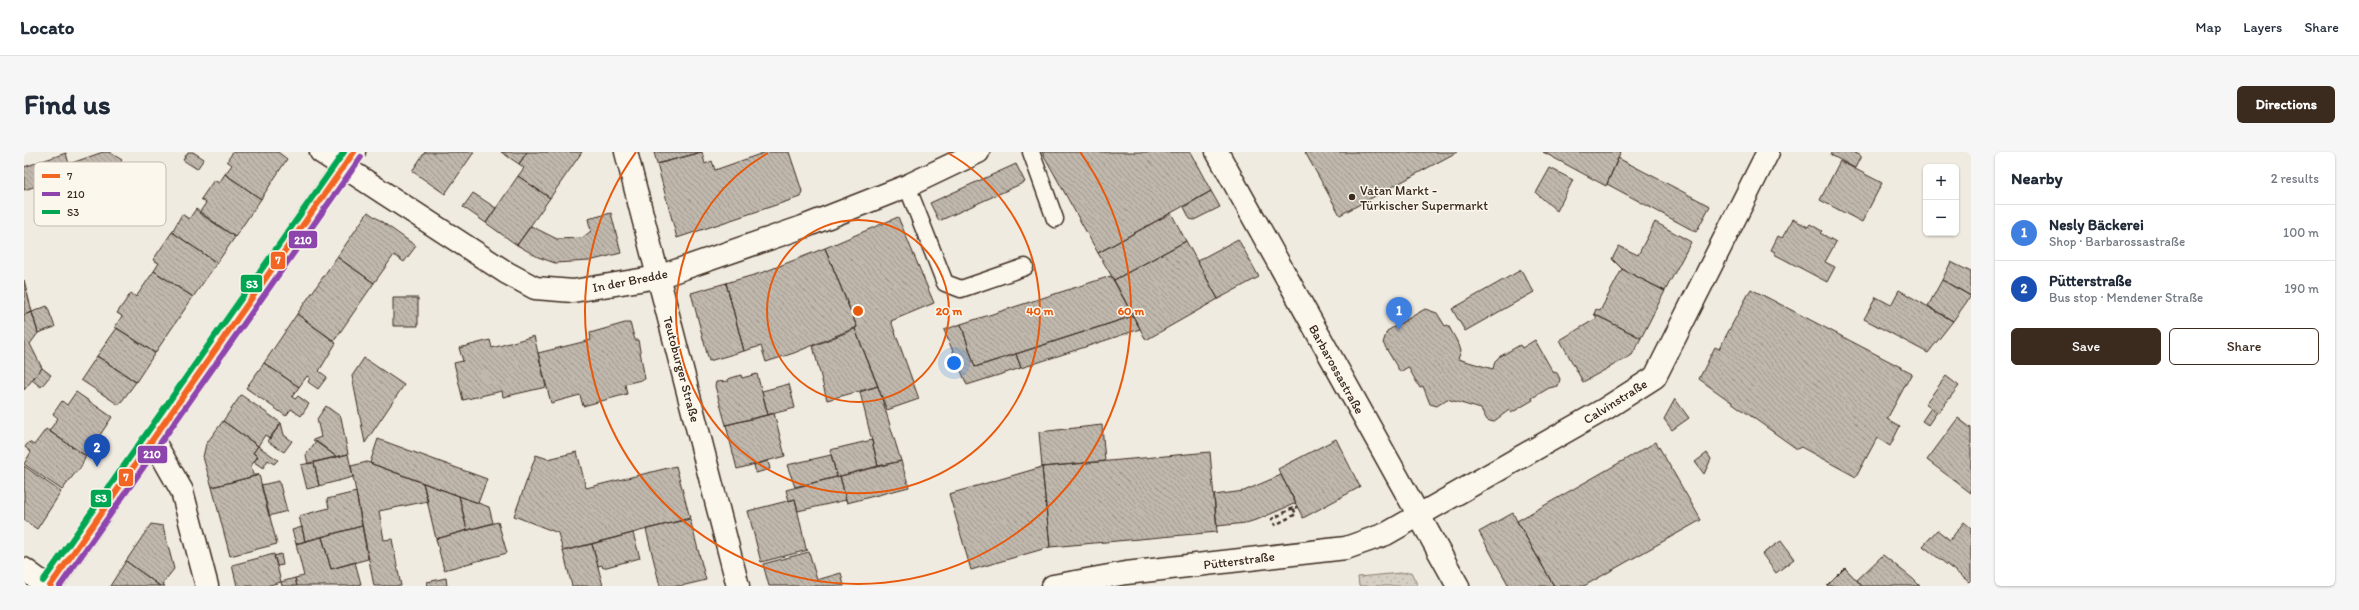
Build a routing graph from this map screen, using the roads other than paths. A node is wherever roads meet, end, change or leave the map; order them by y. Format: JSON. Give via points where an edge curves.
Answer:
{"nodes":[{"id":1,"x":321,"y":152,"type":"edge"},
{"id":2,"x":626,"y":152,"type":"edge"},
{"id":3,"x":978,"y":152,"type":"edge"},
{"id":4,"x":1031,"y":152,"type":"edge"},
{"id":5,"x":1217,"y":152,"type":"edge"},
{"id":6,"x":1768,"y":152,"type":"edge"},
{"id":7,"x":349,"y":160,"type":"edge"},
{"id":8,"x":907,"y":186,"type":"junction"},
{"id":9,"x":1055,"y":219,"type":"dead end"},
{"id":10,"x":1025,"y":267,"type":"dead end"},
{"id":11,"x":658,"y":277,"type":"junction"},
{"id":12,"x":153,"y":440,"type":"junction"},
{"id":13,"x":1420,"y":514,"type":"junction"},
{"id":14,"x":24,"y":569,"type":"edge"},
{"id":15,"x":1126,"y":580,"type":"edge"},
{"id":16,"x":49,"y":586,"type":"edge"},
{"id":17,"x":207,"y":586,"type":"edge"},
{"id":18,"x":738,"y":586,"type":"edge"},
{"id":19,"x":1053,"y":586,"type":"edge"},
{"id":20,"x":1458,"y":586,"type":"edge"}],
"edges":[{"from":1,"to":7,"type":"street","name":"In der Bredde"},
{"from":2,"to":11,"type":"street","name":"Teutoburger Straße"},
{"from":3,"to":8,"type":"street","name":"In der Bredde"},
{"from":4,"to":9,"type":"lane"},
{"from":5,"to":13,"type":"street","name":"Barbarossastraße"},
{"from":6,"to":13,"type":"street","name":"Calvinstraße","via":[[1655,376],[1605,409]]},
{"from":7,"to":11,"type":"street","name":"In der Bredde","via":[[507,273],[535,288],[573,291]]},
{"from":7,"to":12,"type":"street"},
{"from":8,"to":10,"type":"lane","via":[[945,283],[961,289]]},
{"from":8,"to":11,"type":"street","name":"In der Bredde","via":[[803,227]]},
{"from":11,"to":18,"type":"street","name":"Teutoburger Straße"},
{"from":12,"to":16,"type":"street"},
{"from":12,"to":17,"type":"street","via":[[182,491]]},
{"from":13,"to":15,"type":"street","name":"Pütterstraße","via":[[1386,534],[1346,548]]},
{"from":13,"to":20,"type":"street","name":"Barbarossastraße"},
{"from":14,"to":16,"type":"street"},
{"from":15,"to":19,"type":"street","name":"Pütterstraße"}]}
